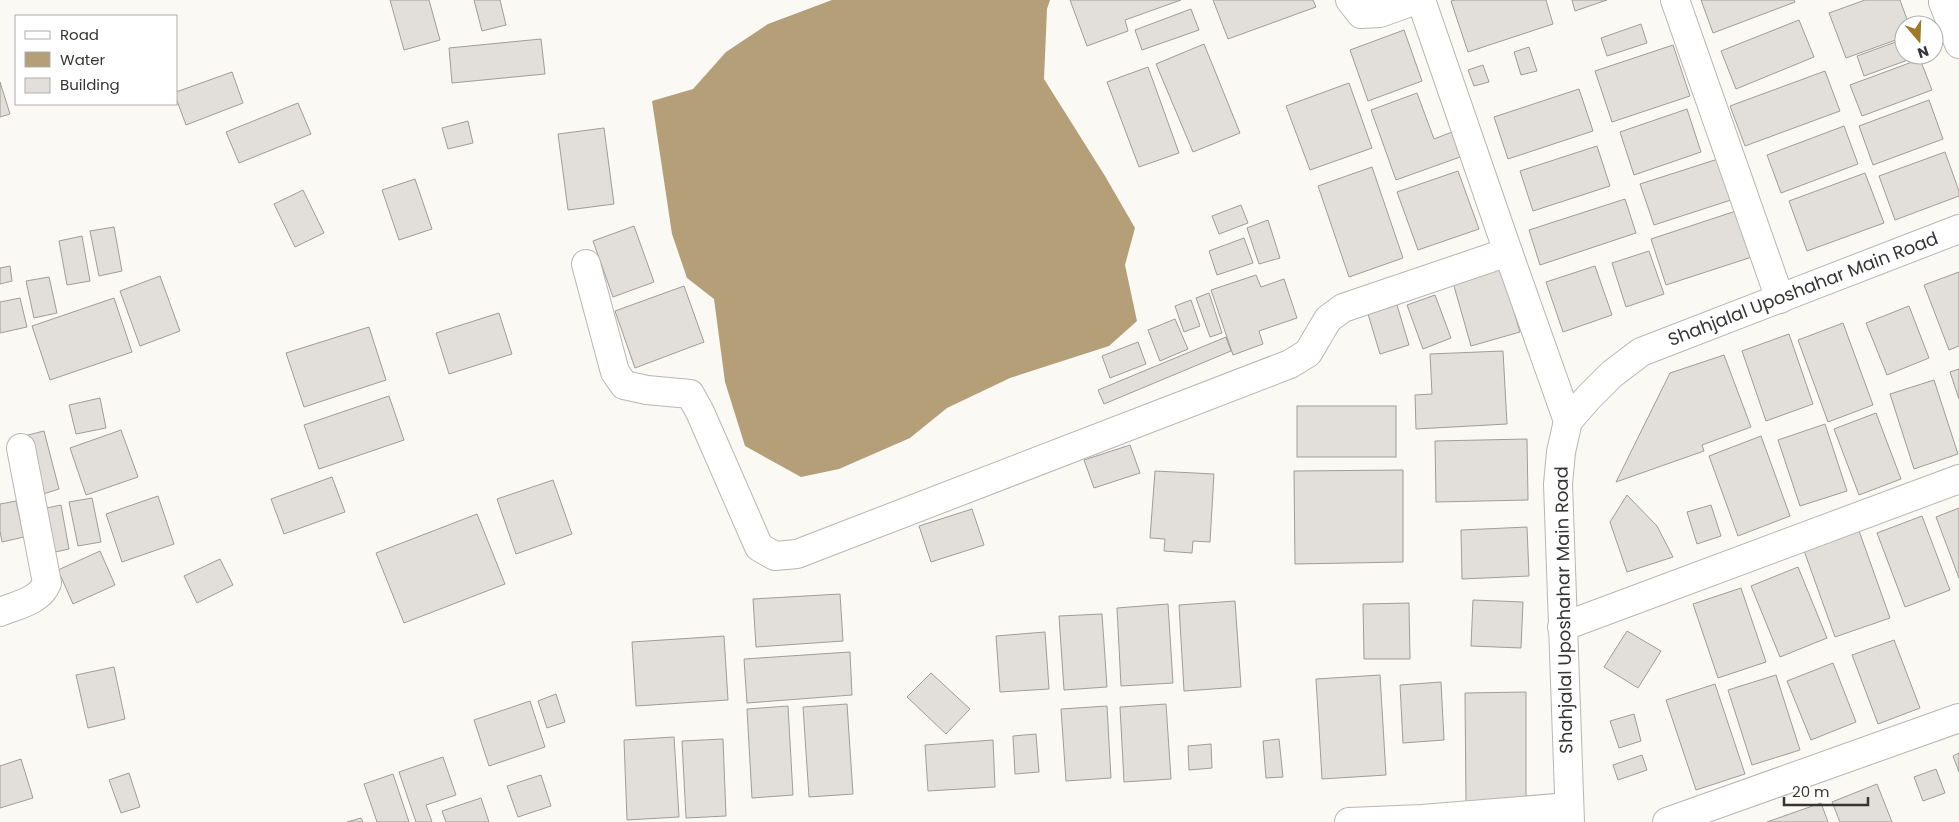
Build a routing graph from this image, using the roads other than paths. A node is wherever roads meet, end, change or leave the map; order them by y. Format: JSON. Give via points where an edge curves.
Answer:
{"nodes":[{"id":1,"x":1350,"y":0,"type":"edge"},
{"id":2,"x":1416,"y":0,"type":"edge"},
{"id":3,"x":1421,"y":0,"type":"edge"},
{"id":4,"x":1674,"y":0,"type":"edge"},
{"id":5,"x":1944,"y":1,"type":"edge"},
{"id":6,"x":1959,"y":44,"type":"edge"},
{"id":7,"x":1959,"y":229,"type":"edge"},
{"id":8,"x":1508,"y":252,"type":"junction"},
{"id":9,"x":586,"y":264,"type":"dead end"},
{"id":10,"x":1780,"y":299,"type":"junction"},
{"id":11,"x":1568,"y":421,"type":"junction"},
{"id":12,"x":21,"y":448,"type":"dead end"},
{"id":13,"x":1959,"y":479,"type":"edge"},
{"id":14,"x":0,"y":612,"type":"edge"},
{"id":15,"x":1562,"y":627,"type":"junction"},
{"id":16,"x":1959,"y":718,"type":"edge"},
{"id":17,"x":1569,"y":814,"type":"edge"},
{"id":18,"x":1349,"y":822,"type":"edge"},
{"id":19,"x":1667,"y":822,"type":"edge"}],
"edges":[{"from":1,"to":2,"type":"street","via":[[1361,14],[1370,14]]},
{"from":3,"to":8,"type":"street"},
{"from":4,"to":10,"type":"street"},
{"from":5,"to":6,"type":"street"},
{"from":7,"to":10,"type":"street","name":"Shahjalal Uposhahar Main Road"},
{"from":8,"to":9,"type":"street","via":[[1343,308],[1328,319],[1308,353],[1290,364],[797,554],[775,556],[759,547],[690,394],[624,385],[615,372]]},
{"from":8,"to":11,"type":"street"},
{"from":10,"to":11,"type":"street","name":"Shahjalal Uposhahar Main Road","via":[[1641,352],[1612,374]]},
{"from":11,"to":15,"type":"street","name":"Shahjalal Uposhahar Main Road","via":[[1558,484]]},
{"from":12,"to":14,"type":"street","via":[[48,583],[36,597]]},
{"from":13,"to":15,"type":"street"},
{"from":15,"to":17,"type":"street","name":"Shahjalal Uposhahar Main Road"},
{"from":16,"to":19,"type":"street"},
{"from":17,"to":18,"type":"street"}]}
